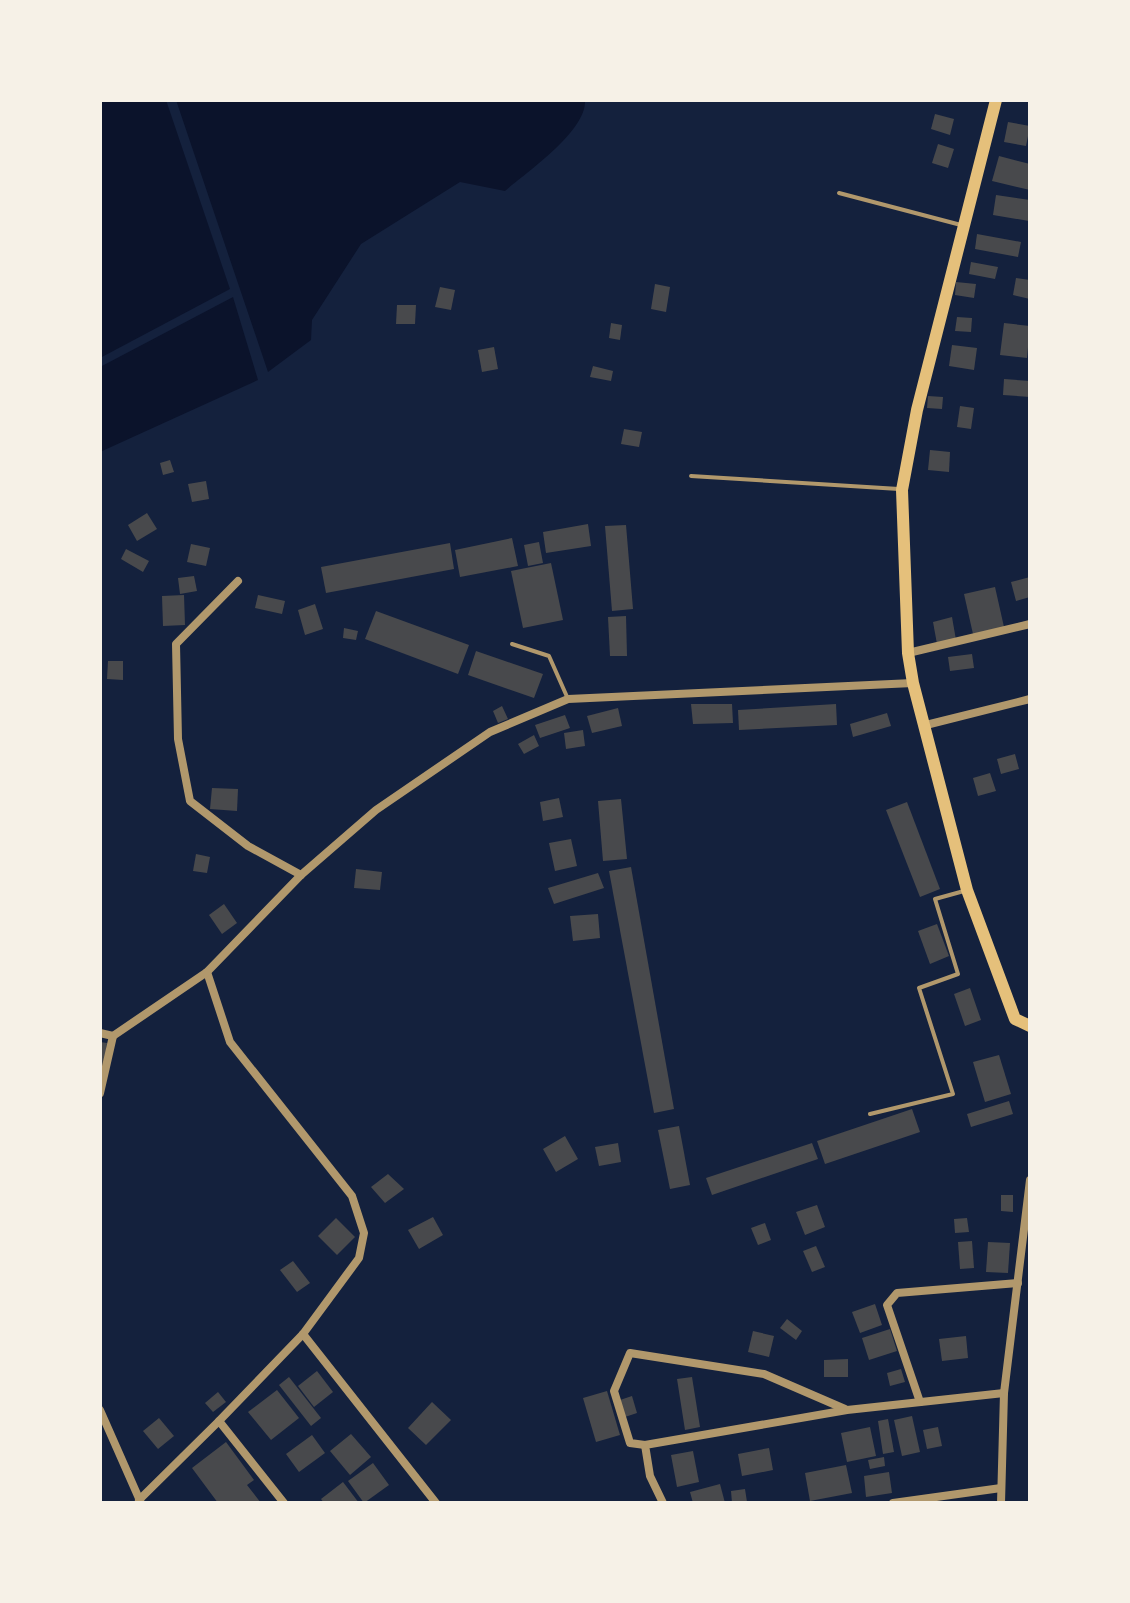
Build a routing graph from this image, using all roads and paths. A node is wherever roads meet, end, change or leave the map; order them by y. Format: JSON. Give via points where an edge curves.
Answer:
{"nodes":[{"id":1,"x":996,"y":100,"type":"edge"},
{"id":2,"x":839,"y":193,"type":"dead end"},
{"id":3,"x":964,"y":225,"type":"junction"},
{"id":4,"x":691,"y":476,"type":"dead end"},
{"id":5,"x":902,"y":490,"type":"junction"},
{"id":6,"x":238,"y":581,"type":"dead end"},
{"id":7,"x":1030,"y":624,"type":"edge"},
{"id":8,"x":512,"y":644,"type":"dead end"},
{"id":9,"x":908,"y":653,"type":"junction"},
{"id":10,"x":913,"y":683,"type":"junction"},
{"id":11,"x":568,"y":699,"type":"junction"},
{"id":12,"x":1030,"y":699,"type":"edge"},
{"id":13,"x":926,"y":725,"type":"junction"},
{"id":14,"x":301,"y":875,"type":"junction"},
{"id":15,"x":967,"y":890,"type":"junction"},
{"id":16,"x":207,"y":972,"type":"junction"},
{"id":17,"x":1030,"y":1026,"type":"edge"},
{"id":18,"x":100,"y":1033,"type":"edge"},
{"id":19,"x":113,"y":1036,"type":"junction"},
{"id":20,"x":100,"y":1093,"type":"edge"},
{"id":21,"x":870,"y":1114,"type":"dead end"},
{"id":22,"x":1030,"y":1180,"type":"edge"},
{"id":23,"x":1018,"y":1283,"type":"junction"},
{"id":24,"x":303,"y":1334,"type":"junction"},
{"id":25,"x":1004,"y":1393,"type":"junction"},
{"id":26,"x":920,"y":1402,"type":"junction"},
{"id":27,"x":100,"y":1410,"type":"edge"},
{"id":28,"x":847,"y":1410,"type":"junction"},
{"id":29,"x":219,"y":1421,"type":"junction"},
{"id":30,"x":645,"y":1445,"type":"junction"},
{"id":31,"x":1001,"y":1488,"type":"junction"},
{"id":32,"x":140,"y":1502,"type":"edge"},
{"id":33,"x":284,"y":1503,"type":"edge"},
{"id":34,"x":436,"y":1503,"type":"edge"},
{"id":35,"x":663,"y":1503,"type":"edge"},
{"id":36,"x":893,"y":1503,"type":"edge"},
{"id":37,"x":1001,"y":1503,"type":"edge"}],
"edges":[{"from":1,"to":3,"type":"main road"},
{"from":2,"to":3,"type":"lane"},
{"from":3,"to":5,"type":"main road"},
{"from":4,"to":5,"type":"lane"},
{"from":5,"to":9,"type":"main road"},
{"from":6,"to":14,"type":"street","via":[[176,644],[178,739],[190,801],[248,846]]},
{"from":7,"to":9,"type":"street"},
{"from":8,"to":11,"type":"lane","via":[[549,656]]},
{"from":9,"to":10,"type":"main road"},
{"from":10,"to":11,"type":"street"},
{"from":10,"to":13,"type":"main road"},
{"from":11,"to":14,"type":"street","via":[[490,732],[376,810]]},
{"from":12,"to":13,"type":"street"},
{"from":13,"to":15,"type":"main road"},
{"from":14,"to":16,"type":"street"},
{"from":15,"to":17,"type":"main road","via":[[1015,1019]]},
{"from":15,"to":21,"type":"lane","via":[[935,899],[958,974],[919,988],[953,1094]]},
{"from":16,"to":19,"type":"street"},
{"from":16,"to":24,"type":"street","via":[[230,1042],[352,1196],[364,1233],[359,1258]]},
{"from":18,"to":19,"type":"street"},
{"from":19,"to":20,"type":"street"},
{"from":22,"to":23,"type":"street"},
{"from":23,"to":25,"type":"street"},
{"from":23,"to":26,"type":"street","via":[[897,1293],[887,1305]]},
{"from":24,"to":29,"type":"street"},
{"from":24,"to":34,"type":"street"},
{"from":25,"to":26,"type":"street"},
{"from":25,"to":31,"type":"street"},
{"from":26,"to":28,"type":"street"},
{"from":27,"to":32,"type":"street"},
{"from":28,"to":30,"type":"street"},
{"from":28,"to":30,"type":"street","via":[[764,1374],[630,1353],[614,1391],[630,1443]]},
{"from":29,"to":32,"type":"street"},
{"from":29,"to":33,"type":"street"},
{"from":30,"to":35,"type":"street","via":[[650,1476]]},
{"from":31,"to":36,"type":"street"},
{"from":31,"to":37,"type":"street"}]}
